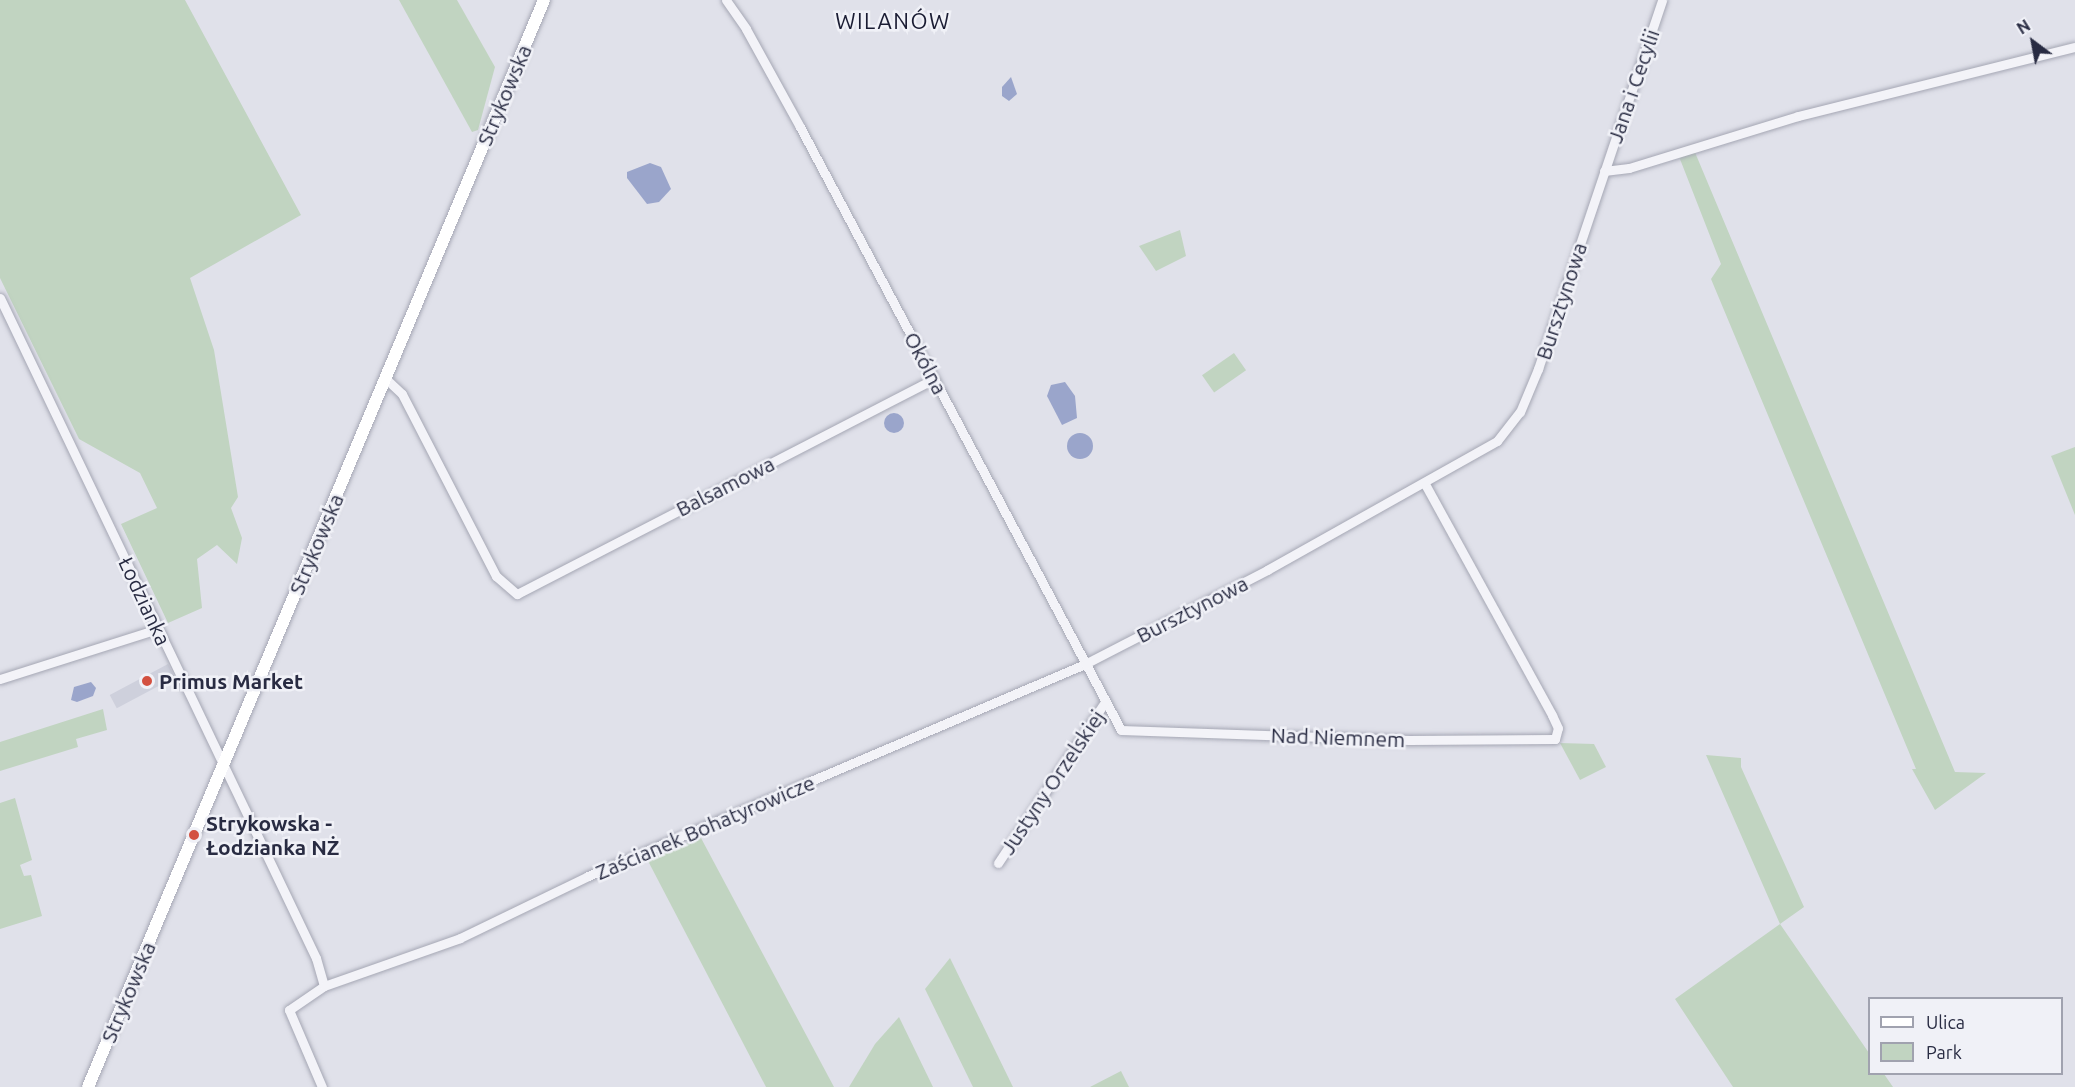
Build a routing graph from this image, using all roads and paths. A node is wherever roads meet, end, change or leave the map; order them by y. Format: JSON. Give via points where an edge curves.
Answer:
{"nodes":[{"id":1,"x":543,"y":0,"type":"edge"},
{"id":2,"x":726,"y":0,"type":"edge"},
{"id":3,"x":1662,"y":0,"type":"edge"},
{"id":4,"x":2075,"y":47,"type":"edge"},
{"id":5,"x":1604,"y":171,"type":"junction"},
{"id":6,"x":0,"y":298,"type":"edge"},
{"id":7,"x":385,"y":378,"type":"junction"},
{"id":8,"x":934,"y":379,"type":"junction"},
{"id":9,"x":1425,"y":484,"type":"junction"},
{"id":10,"x":158,"y":629,"type":"junction"},
{"id":11,"x":1085,"y":664,"type":"junction"},
{"id":12,"x":0,"y":679,"type":"edge"},
{"id":13,"x":1105,"y":702,"type":"junction"},
{"id":14,"x":1121,"y":730,"type":"joint"},
{"id":15,"x":223,"y":766,"type":"junction"},
{"id":16,"x":998,"y":863,"type":"dead end"},
{"id":17,"x":324,"y":986,"type":"junction"},
{"id":18,"x":88,"y":1087,"type":"edge"},
{"id":19,"x":322,"y":1087,"type":"edge"}],
"edges":[{"from":1,"to":7,"type":"main road","name":"Strykowska"},
{"from":2,"to":8,"type":"street","name":"Okólna","via":[[746,29]]},
{"from":3,"to":5,"type":"street","name":"Jana i Cecylii"},
{"from":4,"to":5,"type":"street","via":[[1798,116],[1629,168]]},
{"from":5,"to":9,"type":"street","name":"Bursztynowa","via":[[1550,337],[1520,412],[1497,441]]},
{"from":6,"to":10,"type":"street","name":"Łodzianka"},
{"from":7,"to":8,"type":"street","name":"Balsamowa","via":[[402,394],[496,576],[517,594]]},
{"from":7,"to":15,"type":"main road","name":"Strykowska"},
{"from":8,"to":11,"type":"street","name":"Okólna"},
{"from":9,"to":11,"type":"street","name":"Bursztynowa"},
{"from":9,"to":14,"type":"street","name":"Nad Niemnem","via":[[1552,715],[1558,728],[1555,739],[1409,740]]},
{"from":10,"to":12,"type":"street"},
{"from":10,"to":15,"type":"street","name":"Łodzianka"},
{"from":11,"to":13,"type":"street","name":"Okólna"},
{"from":11,"to":17,"type":"street","name":"Zaścianek Bohatyrowicze","via":[[588,876],[460,938]]},
{"from":13,"to":14,"type":"street","name":"Okólna"},
{"from":13,"to":16,"type":"street","name":"Justyny Orzelskiej"},
{"from":15,"to":17,"type":"street","name":"Łodzianka","via":[[316,958]]},
{"from":15,"to":18,"type":"main road","name":"Strykowska"},
{"from":17,"to":19,"type":"street","via":[[289,1010]]}]}
